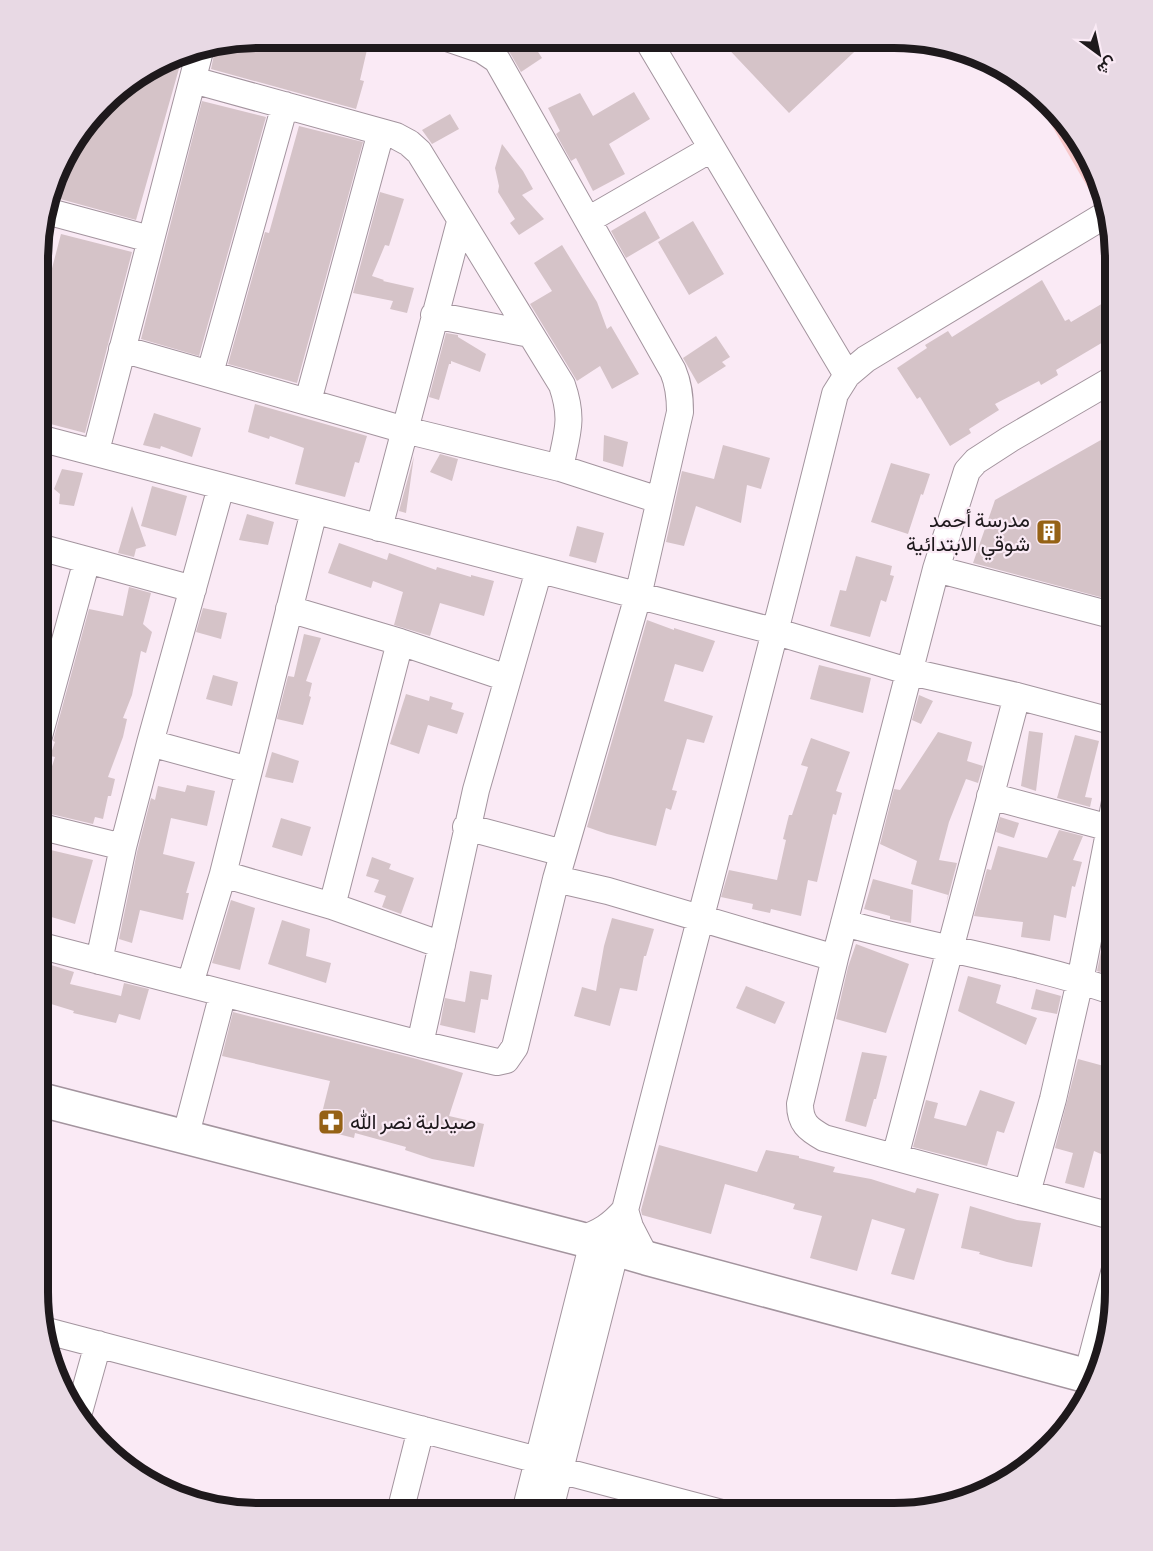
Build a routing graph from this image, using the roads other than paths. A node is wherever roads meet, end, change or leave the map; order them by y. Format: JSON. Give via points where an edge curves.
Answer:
{"nodes":[{"id":1,"x":476,"y":48,"type":"edge"},
{"id":2,"x":652,"y":48,"type":"edge"},
{"id":3,"x":199,"y":57,"type":"edge"},
{"id":4,"x":193,"y":80,"type":"junction"},
{"id":5,"x":285,"y":105,"type":"junction"},
{"id":6,"x":381,"y":132,"type":"junction"},
{"id":7,"x":711,"y":148,"type":"junction"},
{"id":8,"x":53,"y":213,"type":"edge"},
{"id":9,"x":1101,"y":218,"type":"edge"},
{"id":10,"x":588,"y":220,"type":"junction"},
{"id":11,"x":460,"y":222,"type":"junction"},
{"id":12,"x":150,"y":239,"type":"junction"},
{"id":13,"x":434,"y":315,"type":"junction"},
{"id":14,"x":530,"y":334,"type":"junction"},
{"id":15,"x":122,"y":350,"type":"junction"},
{"id":16,"x":210,"y":373,"type":"junction"},
{"id":17,"x":847,"y":375,"type":"junction"},
{"id":18,"x":1105,"y":384,"type":"edge"},
{"id":19,"x":308,"y":401,"type":"junction"},
{"id":20,"x":405,"y":430,"type":"junction"},
{"id":21,"x":48,"y":440,"type":"edge"},
{"id":22,"x":96,"y":451,"type":"junction"},
{"id":23,"x":560,"y":468,"type":"junction"},
{"id":24,"x":221,"y":487,"type":"junction"},
{"id":25,"x":659,"y":500,"type":"junction"},
{"id":26,"x":314,"y":511,"type":"junction"},
{"id":27,"x":379,"y":528,"type":"junction"},
{"id":28,"x":48,"y":549,"type":"edge"},
{"id":29,"x":87,"y":560,"type":"junction"},
{"id":30,"x":936,"y":569,"type":"junction"},
{"id":31,"x":539,"y":570,"type":"junction"},
{"id":32,"x":193,"y":589,"type":"junction"},
{"id":33,"x":638,"y":596,"type":"junction"},
{"id":34,"x":289,"y":609,"type":"junction"},
{"id":35,"x":1105,"y":613,"type":"edge"},
{"id":36,"x":777,"y":632,"type":"junction"},
{"id":37,"x":400,"y":642,"type":"junction"},
{"id":38,"x":911,"y":672,"type":"junction"},
{"id":39,"x":507,"y":678,"type":"junction"},
{"id":40,"x":1017,"y":696,"type":"junction"},
{"id":41,"x":48,"y":703,"type":"edge"},
{"id":42,"x":1105,"y":719,"type":"edge"},
{"id":43,"x":150,"y":743,"type":"junction"},
{"id":44,"x":249,"y":770,"type":"junction"},
{"id":45,"x":990,"y":796,"type":"junction"},
{"id":46,"x":466,"y":827,"type":"junction"},
{"id":47,"x":1105,"y":827,"type":"edge"},
{"id":48,"x":48,"y":828,"type":"edge"},
{"id":49,"x":123,"y":847,"type":"junction"},
{"id":50,"x":563,"y":853,"type":"junction"},
{"id":51,"x":1105,"y":854,"type":"edge"},
{"id":52,"x":223,"y":874,"type":"junction"},
{"id":53,"x":556,"y":879,"type":"junction"},
{"id":54,"x":332,"y":906,"type":"junction"},
{"id":55,"x":699,"y":919,"type":"junction"},
{"id":56,"x":844,"y":923,"type":"junction"},
{"id":57,"x":442,"y":945,"type":"junction"},
{"id":58,"x":48,"y":948,"type":"edge"},
{"id":59,"x":950,"y":948,"type":"junction"},
{"id":60,"x":835,"y":958,"type":"junction"},
{"id":61,"x":99,"y":961,"type":"junction"},
{"id":62,"x":1080,"y":981,"type":"junction"},
{"id":63,"x":190,"y":984,"type":"junction"},
{"id":64,"x":1105,"y":989,"type":"edge"},
{"id":65,"x":223,"y":993,"type":"junction"},
{"id":66,"x":420,"y":1044,"type":"junction"},
{"id":67,"x":48,"y":1103,"type":"edge"},
{"id":68,"x":185,"y":1138,"type":"junction"},
{"id":69,"x":895,"y":1157,"type":"junction"},
{"id":70,"x":1027,"y":1193,"type":"junction"},
{"id":71,"x":625,"y":1210,"type":"junction"},
{"id":72,"x":1105,"y":1214,"type":"edge"},
{"id":73,"x":609,"y":1247,"type":"junction"},
{"id":74,"x":1103,"y":1319,"type":"edge"},
{"id":75,"x":52,"y":1332,"type":"edge"},
{"id":76,"x":98,"y":1344,"type":"junction"},
{"id":77,"x":1092,"y":1365,"type":"edge"},
{"id":78,"x":1087,"y":1376,"type":"edge"},
{"id":79,"x":82,"y":1406,"type":"edge"},
{"id":80,"x":421,"y":1429,"type":"junction"},
{"id":81,"x":549,"y":1465,"type":"junction"},
{"id":82,"x":402,"y":1503,"type":"edge"},
{"id":83,"x":530,"y":1503,"type":"edge"},
{"id":84,"x":549,"y":1503,"type":"edge"},
{"id":85,"x":686,"y":1503,"type":"edge"}],
"edges":[{"from":1,"to":10,"type":"street","via":[[498,60]]},
{"from":2,"to":7,"type":"street"},
{"from":3,"to":4,"type":"street"},
{"from":4,"to":5,"type":"street"},
{"from":4,"to":12,"type":"street"},
{"from":5,"to":6,"type":"street"},
{"from":5,"to":16,"type":"street"},
{"from":6,"to":11,"type":"street","via":[[409,143],[418,152]]},
{"from":6,"to":19,"type":"street"},
{"from":7,"to":10,"type":"street"},
{"from":7,"to":17,"type":"street"},
{"from":8,"to":12,"type":"street"},
{"from":9,"to":17,"type":"street","via":[[866,359]]},
{"from":10,"to":25,"type":"street","via":[[678,385],[680,412]]},
{"from":11,"to":13,"type":"street"},
{"from":11,"to":14,"type":"street"},
{"from":12,"to":15,"type":"street"},
{"from":13,"to":14,"type":"street"},
{"from":13,"to":20,"type":"street"},
{"from":14,"to":23,"type":"street","via":[[562,386],[567,402],[570,420]]},
{"from":15,"to":16,"type":"street"},
{"from":15,"to":22,"type":"street"},
{"from":16,"to":19,"type":"street"},
{"from":17,"to":36,"type":"street","via":[[836,394]]},
{"from":18,"to":30,"type":"street","via":[[976,461],[967,471]]},
{"from":19,"to":20,"type":"street"},
{"from":20,"to":23,"type":"street"},
{"from":20,"to":27,"type":"street"},
{"from":21,"to":22,"type":"street"},
{"from":22,"to":24,"type":"street"},
{"from":23,"to":25,"type":"street"},
{"from":24,"to":26,"type":"street"},
{"from":24,"to":32,"type":"street"},
{"from":25,"to":33,"type":"street"},
{"from":26,"to":27,"type":"street"},
{"from":26,"to":34,"type":"street"},
{"from":27,"to":31,"type":"street"},
{"from":28,"to":29,"type":"street"},
{"from":29,"to":32,"type":"street"},
{"from":29,"to":41,"type":"street"},
{"from":30,"to":35,"type":"street"},
{"from":30,"to":38,"type":"street"},
{"from":31,"to":33,"type":"street"},
{"from":31,"to":39,"type":"street"},
{"from":32,"to":43,"type":"street"},
{"from":33,"to":36,"type":"street"},
{"from":33,"to":50,"type":"street"},
{"from":34,"to":37,"type":"street"},
{"from":34,"to":44,"type":"street"},
{"from":36,"to":38,"type":"street"},
{"from":36,"to":55,"type":"street"},
{"from":37,"to":39,"type":"street"},
{"from":37,"to":54,"type":"street"},
{"from":38,"to":40,"type":"street"},
{"from":38,"to":56,"type":"street"},
{"from":39,"to":46,"type":"street"},
{"from":40,"to":42,"type":"street"},
{"from":40,"to":45,"type":"street"},
{"from":43,"to":44,"type":"street"},
{"from":43,"to":49,"type":"street"},
{"from":44,"to":52,"type":"street"},
{"from":45,"to":47,"type":"street"},
{"from":45,"to":59,"type":"street"},
{"from":46,"to":50,"type":"street"},
{"from":46,"to":57,"type":"street"},
{"from":48,"to":49,"type":"street"},
{"from":49,"to":61,"type":"street"},
{"from":50,"to":53,"type":"street"},
{"from":51,"to":62,"type":"street"},
{"from":52,"to":54,"type":"street"},
{"from":52,"to":63,"type":"street"},
{"from":53,"to":55,"type":"street"},
{"from":53,"to":66,"type":"street","via":[[511,1054],[497,1062]]},
{"from":54,"to":57,"type":"street"},
{"from":55,"to":60,"type":"street"},
{"from":55,"to":71,"type":"street"},
{"from":56,"to":59,"type":"street"},
{"from":56,"to":60,"type":"street"},
{"from":57,"to":66,"type":"street"},
{"from":58,"to":61,"type":"street"},
{"from":59,"to":62,"type":"street"},
{"from":59,"to":69,"type":"street"},
{"from":60,"to":69,"type":"street","via":[[800,1104],[802,1122],[824,1138]]},
{"from":61,"to":63,"type":"street"},
{"from":62,"to":64,"type":"street"},
{"from":62,"to":70,"type":"street"},
{"from":63,"to":65,"type":"street"},
{"from":65,"to":66,"type":"street"},
{"from":65,"to":68,"type":"street"},
{"from":67,"to":68,"type":"main road"},
{"from":68,"to":73,"type":"main road"},
{"from":69,"to":70,"type":"street"},
{"from":70,"to":72,"type":"street"},
{"from":71,"to":73,"type":"street","via":[[598,1233]]},
{"from":71,"to":73,"type":"street","via":[[637,1243]]},
{"from":73,"to":78,"type":"main road"},
{"from":73,"to":81,"type":"street"},
{"from":74,"to":77,"type":"street"},
{"from":75,"to":76,"type":"street"},
{"from":76,"to":79,"type":"street"},
{"from":76,"to":80,"type":"street"},
{"from":80,"to":81,"type":"street"},
{"from":80,"to":82,"type":"street"},
{"from":81,"to":83,"type":"street"},
{"from":81,"to":84,"type":"street"},
{"from":81,"to":85,"type":"street"}]}
